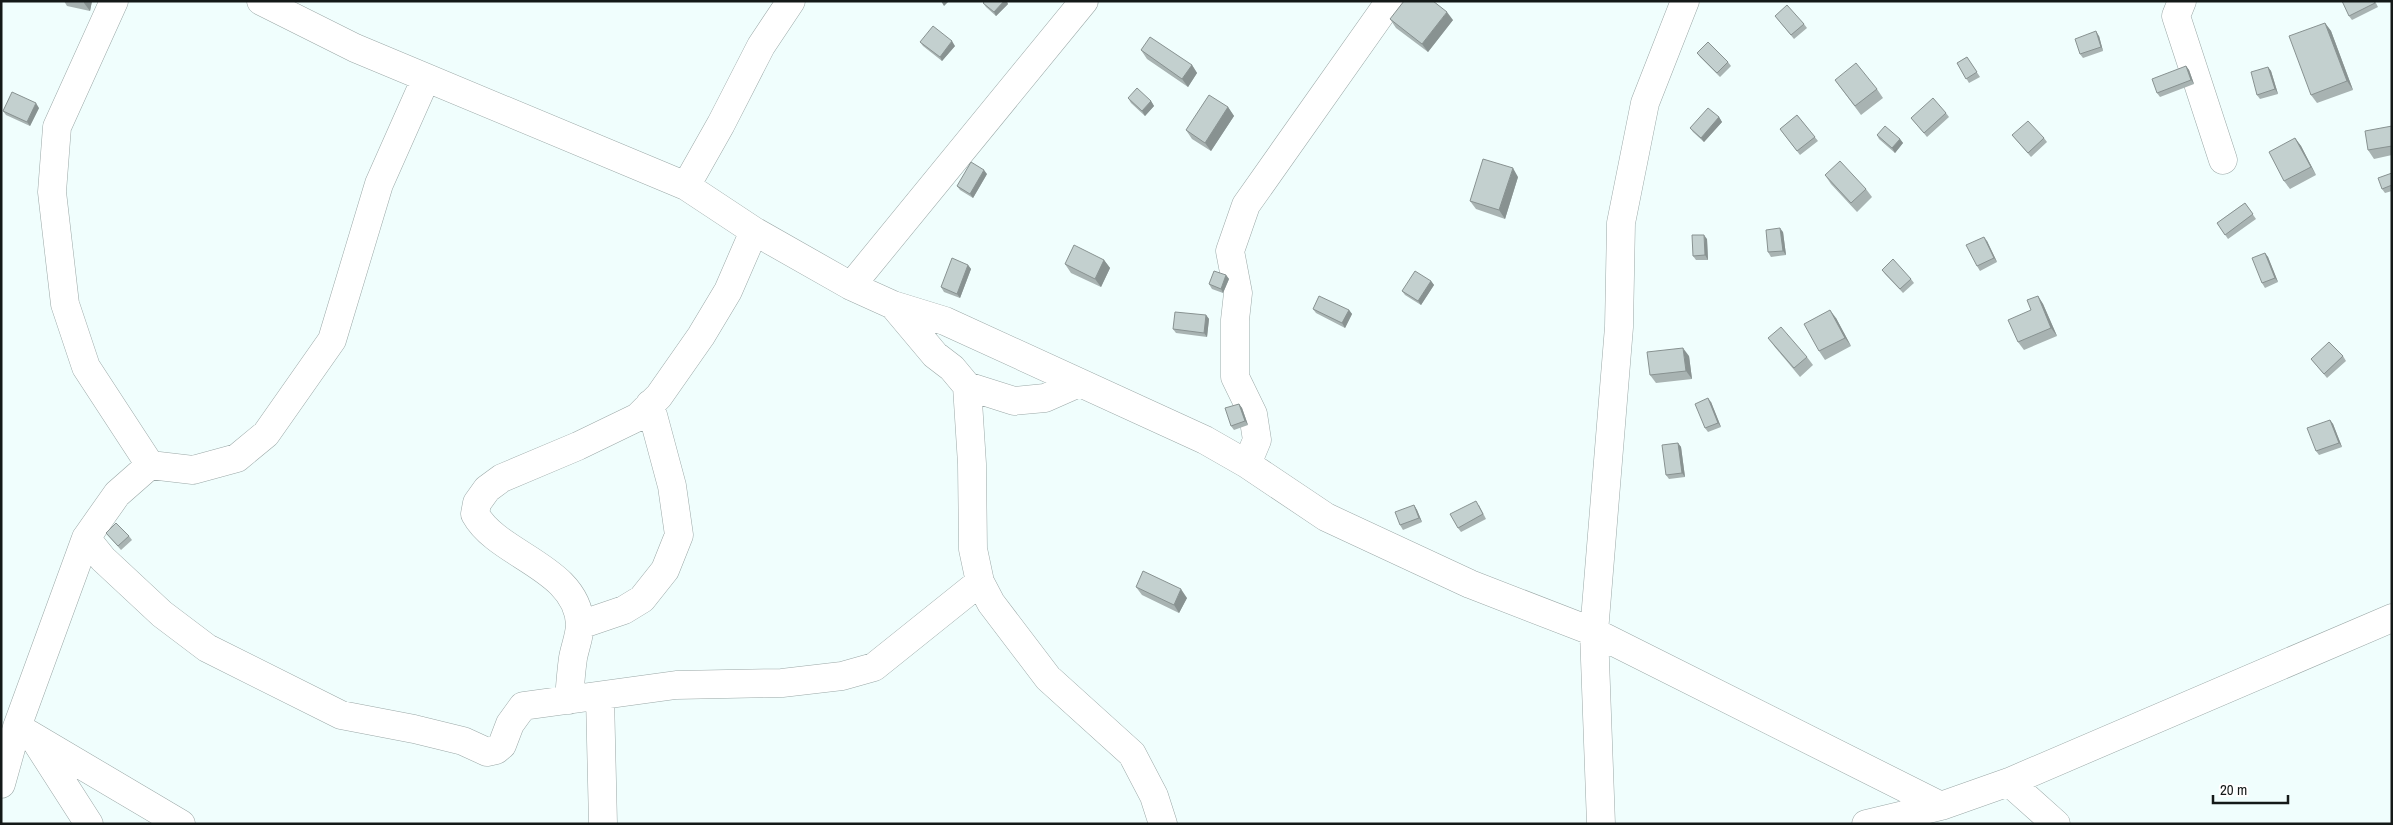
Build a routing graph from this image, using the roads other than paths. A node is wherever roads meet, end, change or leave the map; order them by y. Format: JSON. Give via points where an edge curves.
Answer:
{"nodes":[{"id":1,"x":114,"y":1,"type":"edge"},
{"id":2,"x":261,"y":1,"type":"edge"},
{"id":3,"x":791,"y":1,"type":"edge"},
{"id":4,"x":1390,"y":1,"type":"edge"},
{"id":5,"x":1685,"y":1,"type":"edge"},
{"id":6,"x":2182,"y":1,"type":"edge"},
{"id":7,"x":1076,"y":4,"type":"edge"},
{"id":8,"x":426,"y":78,"type":"junction"},
{"id":9,"x":2222,"y":160,"type":"dead end"},
{"id":10,"x":686,"y":186,"type":"junction"},
{"id":11,"x":754,"y":231,"type":"junction"},
{"id":12,"x":851,"y":286,"type":"junction"},
{"id":13,"x":893,"y":306,"type":"junction"},
{"id":14,"x":1080,"y":384,"type":"junction"},
{"id":15,"x":967,"y":386,"type":"junction"},
{"id":16,"x":650,"y":404,"type":"junction"},
{"id":17,"x":1247,"y":464,"type":"junction"},
{"id":18,"x":150,"y":465,"type":"junction"},
{"id":19,"x":86,"y":538,"type":"junction"},
{"id":20,"x":980,"y":582,"type":"junction"},
{"id":21,"x":2392,"y":618,"type":"edge"},
{"id":22,"x":580,"y":625,"type":"junction"},
{"id":23,"x":1594,"y":632,"type":"junction"},
{"id":24,"x":600,"y":697,"type":"junction"},
{"id":25,"x":569,"y":700,"type":"junction"},
{"id":26,"x":26,"y":732,"type":"junction"},
{"id":27,"x":2009,"y":782,"type":"junction"},
{"id":28,"x":1,"y":784,"type":"edge"},
{"id":29,"x":1941,"y":806,"type":"junction"},
{"id":30,"x":89,"y":824,"type":"edge"},
{"id":31,"x":181,"y":824,"type":"edge"},
{"id":32,"x":603,"y":824,"type":"edge"},
{"id":33,"x":1162,"y":824,"type":"edge"},
{"id":34,"x":1602,"y":824,"type":"edge"},
{"id":35,"x":1866,"y":824,"type":"edge"},
{"id":36,"x":2056,"y":824,"type":"edge"}],
"edges":[{"from":1,"to":18,"type":"street","via":[[57,127],[52,192],[65,304],[86,367]]},
{"from":2,"to":8,"type":"street","via":[[355,48]]},
{"from":3,"to":10,"type":"street","via":[[761,46]]},
{"from":4,"to":17,"type":"street","via":[[1246,205],[1230,251],[1238,293],[1235,377],[1253,414],[1257,440]]},
{"from":5,"to":23,"type":"street","via":[[1645,103],[1621,223],[1619,327]]},
{"from":6,"to":9,"type":"street","via":[[2176,16]]},
{"from":7,"to":12,"type":"street"},
{"from":8,"to":10,"type":"street"},
{"from":8,"to":18,"type":"street","via":[[379,184],[332,340],[266,434],[237,458],[193,470]]},
{"from":10,"to":11,"type":"street"},
{"from":11,"to":12,"type":"street"},
{"from":11,"to":16,"type":"street","via":[[728,291],[702,336]]},
{"from":12,"to":13,"type":"street"},
{"from":13,"to":14,"type":"street","via":[[945,321]]},
{"from":13,"to":15,"type":"street"},
{"from":14,"to":15,"type":"street","via":[[1045,398],[1014,401]]},
{"from":14,"to":17,"type":"street","via":[[1205,440]]},
{"from":15,"to":20,"type":"street","via":[[973,549]]},
{"from":16,"to":22,"type":"street","via":[[672,486],[679,535],[665,570],[642,599],[624,610]]},
{"from":16,"to":22,"type":"street","via":[[638,417],[502,478],[487,489],[477,503],[475,514],[482,527],[548,572],[566,589],[577,610]]},
{"from":17,"to":23,"type":"street","via":[[1326,517],[1470,584]]},
{"from":18,"to":19,"type":"street","via":[[116,494]]},
{"from":19,"to":25,"type":"street","via":[[103,559],[162,614],[207,648],[341,715],[463,741],[487,752],[502,745],[510,724],[523,706]]},
{"from":19,"to":26,"type":"street"},
{"from":20,"to":24,"type":"street","via":[[874,667],[842,676],[782,683],[676,685]]},
{"from":20,"to":33,"type":"street","via":[[990,603],[1048,678],[1132,754],[1154,796]]},
{"from":21,"to":27,"type":"street"},
{"from":22,"to":25,"type":"street"},
{"from":23,"to":29,"type":"street"},
{"from":23,"to":34,"type":"street"},
{"from":24,"to":25,"type":"street"},
{"from":24,"to":32,"type":"street"},
{"from":26,"to":28,"type":"street"},
{"from":26,"to":30,"type":"street","via":[[73,796]]},
{"from":26,"to":31,"type":"street"},
{"from":27,"to":29,"type":"street"},
{"from":27,"to":36,"type":"street"},
{"from":29,"to":35,"type":"street"}]}
